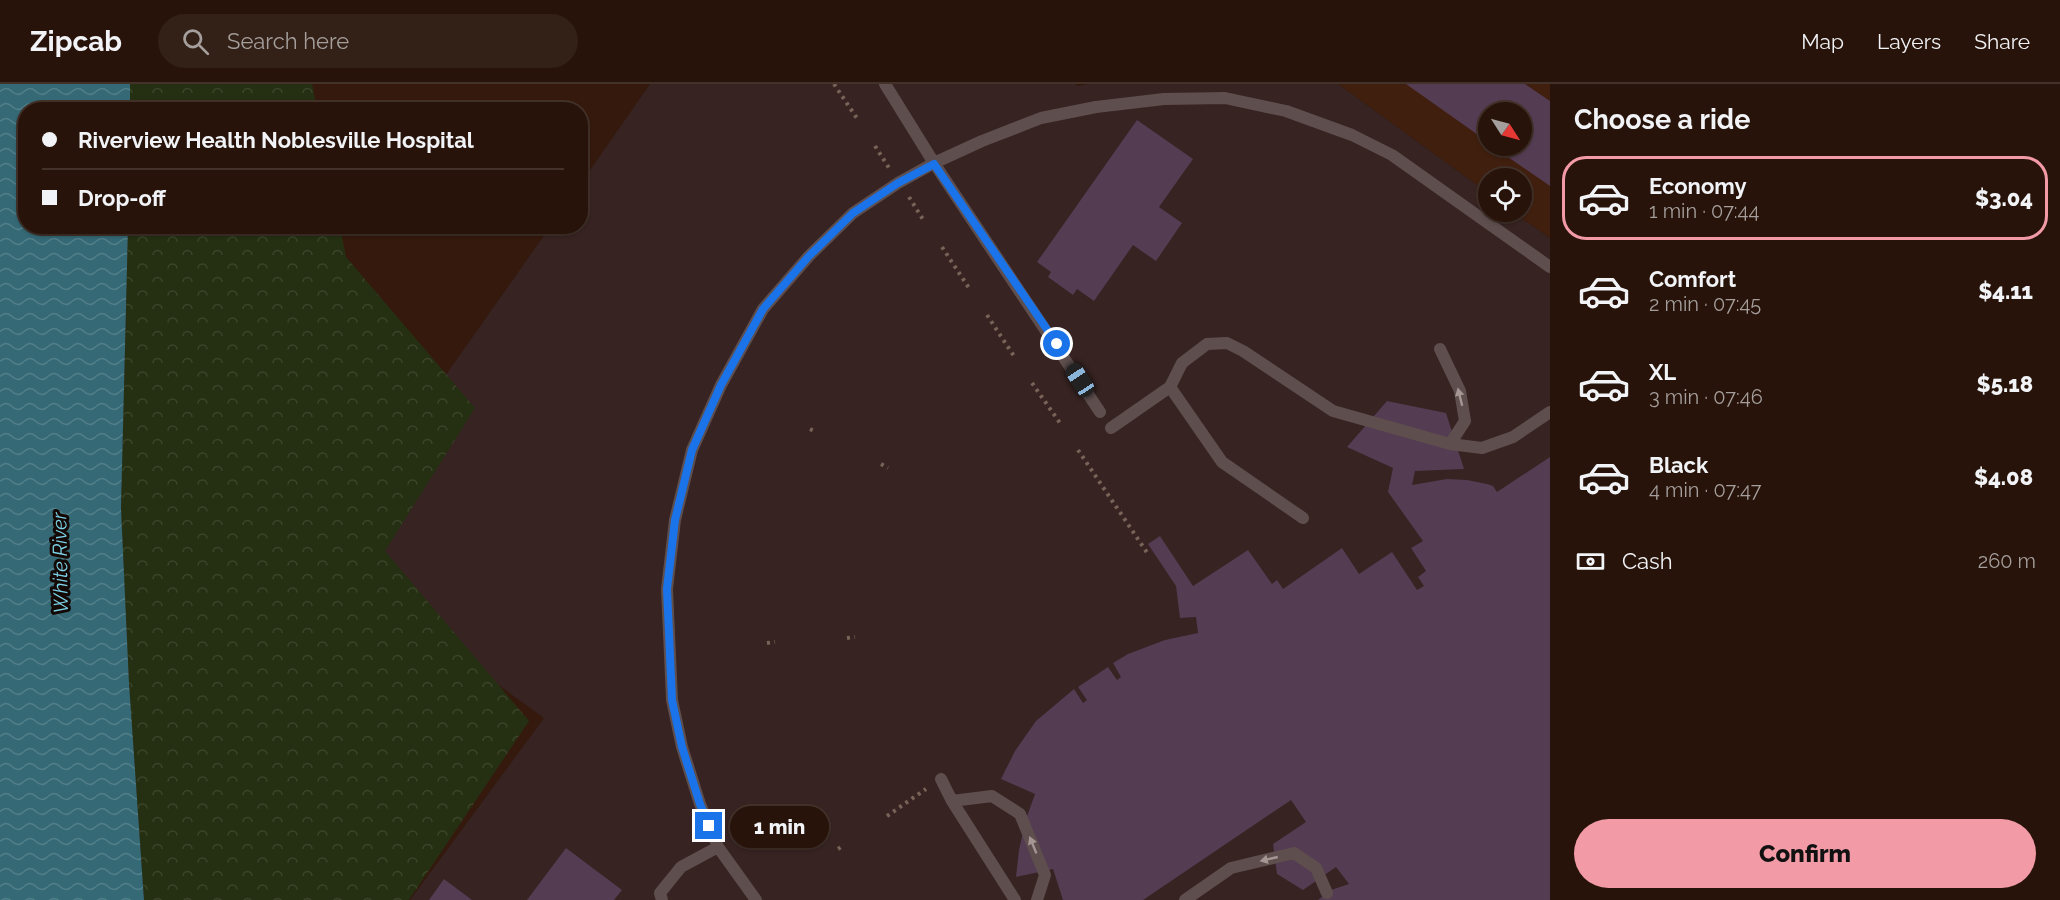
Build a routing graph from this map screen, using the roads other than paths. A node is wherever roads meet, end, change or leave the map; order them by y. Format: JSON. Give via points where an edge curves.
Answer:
{"nodes":[{"id":1,"x":885,"y":84,"type":"edge"},
{"id":2,"x":934,"y":164,"type":"junction"},
{"id":3,"x":1550,"y":267,"type":"edge"},
{"id":4,"x":1440,"y":349,"type":"dead end"},
{"id":5,"x":1170,"y":387,"type":"junction"},
{"id":6,"x":1100,"y":412,"type":"dead end"},
{"id":7,"x":1550,"y":412,"type":"edge"},
{"id":8,"x":1111,"y":428,"type":"dead end"},
{"id":9,"x":1450,"y":444,"type":"junction"},
{"id":10,"x":1303,"y":518,"type":"dead end"},
{"id":11,"x":941,"y":779,"type":"dead end"},
{"id":12,"x":952,"y":801,"type":"junction"},
{"id":13,"x":718,"y":847,"type":"junction"},
{"id":14,"x":1327,"y":893,"type":"dead end"},
{"id":15,"x":661,"y":896,"type":"edge"},
{"id":16,"x":756,"y":900,"type":"edge"},
{"id":17,"x":1015,"y":900,"type":"edge"},
{"id":18,"x":1037,"y":900,"type":"edge"},
{"id":19,"x":1185,"y":900,"type":"edge"}],
"edges":[{"from":1,"to":2,"type":"lane"},
{"from":2,"to":3,"type":"lane","via":[[1041,118],[1153,100],[1225,98],[1286,111],[1352,135],[1392,156]]},
{"from":2,"to":6,"type":"lane"},
{"from":2,"to":13,"type":"lane","via":[[853,213],[763,309],[721,385],[692,450],[675,520],[667,589],[672,700],[682,747]]},
{"from":9,"to":4,"type":"lane","one_way":true,"via":[[1465,421],[1460,391]]},
{"from":5,"to":8,"type":"lane"},
{"from":5,"to":9,"type":"lane","via":[[1182,363],[1207,344],[1227,343],[1333,411]]},
{"from":5,"to":10,"type":"lane","via":[[1222,462]]},
{"from":7,"to":9,"type":"lane","via":[[1513,437],[1482,448]]},
{"from":11,"to":12,"type":"lane"},
{"from":12,"to":17,"type":"lane"},
{"from":18,"to":12,"type":"lane","one_way":true,"via":[[1045,875],[1020,814],[992,796]]},
{"from":13,"to":15,"type":"lane","via":[[681,867]]},
{"from":13,"to":16,"type":"lane"},
{"from":14,"to":19,"type":"lane","one_way":true,"via":[[1316,868],[1294,853],[1231,868]]}]}
